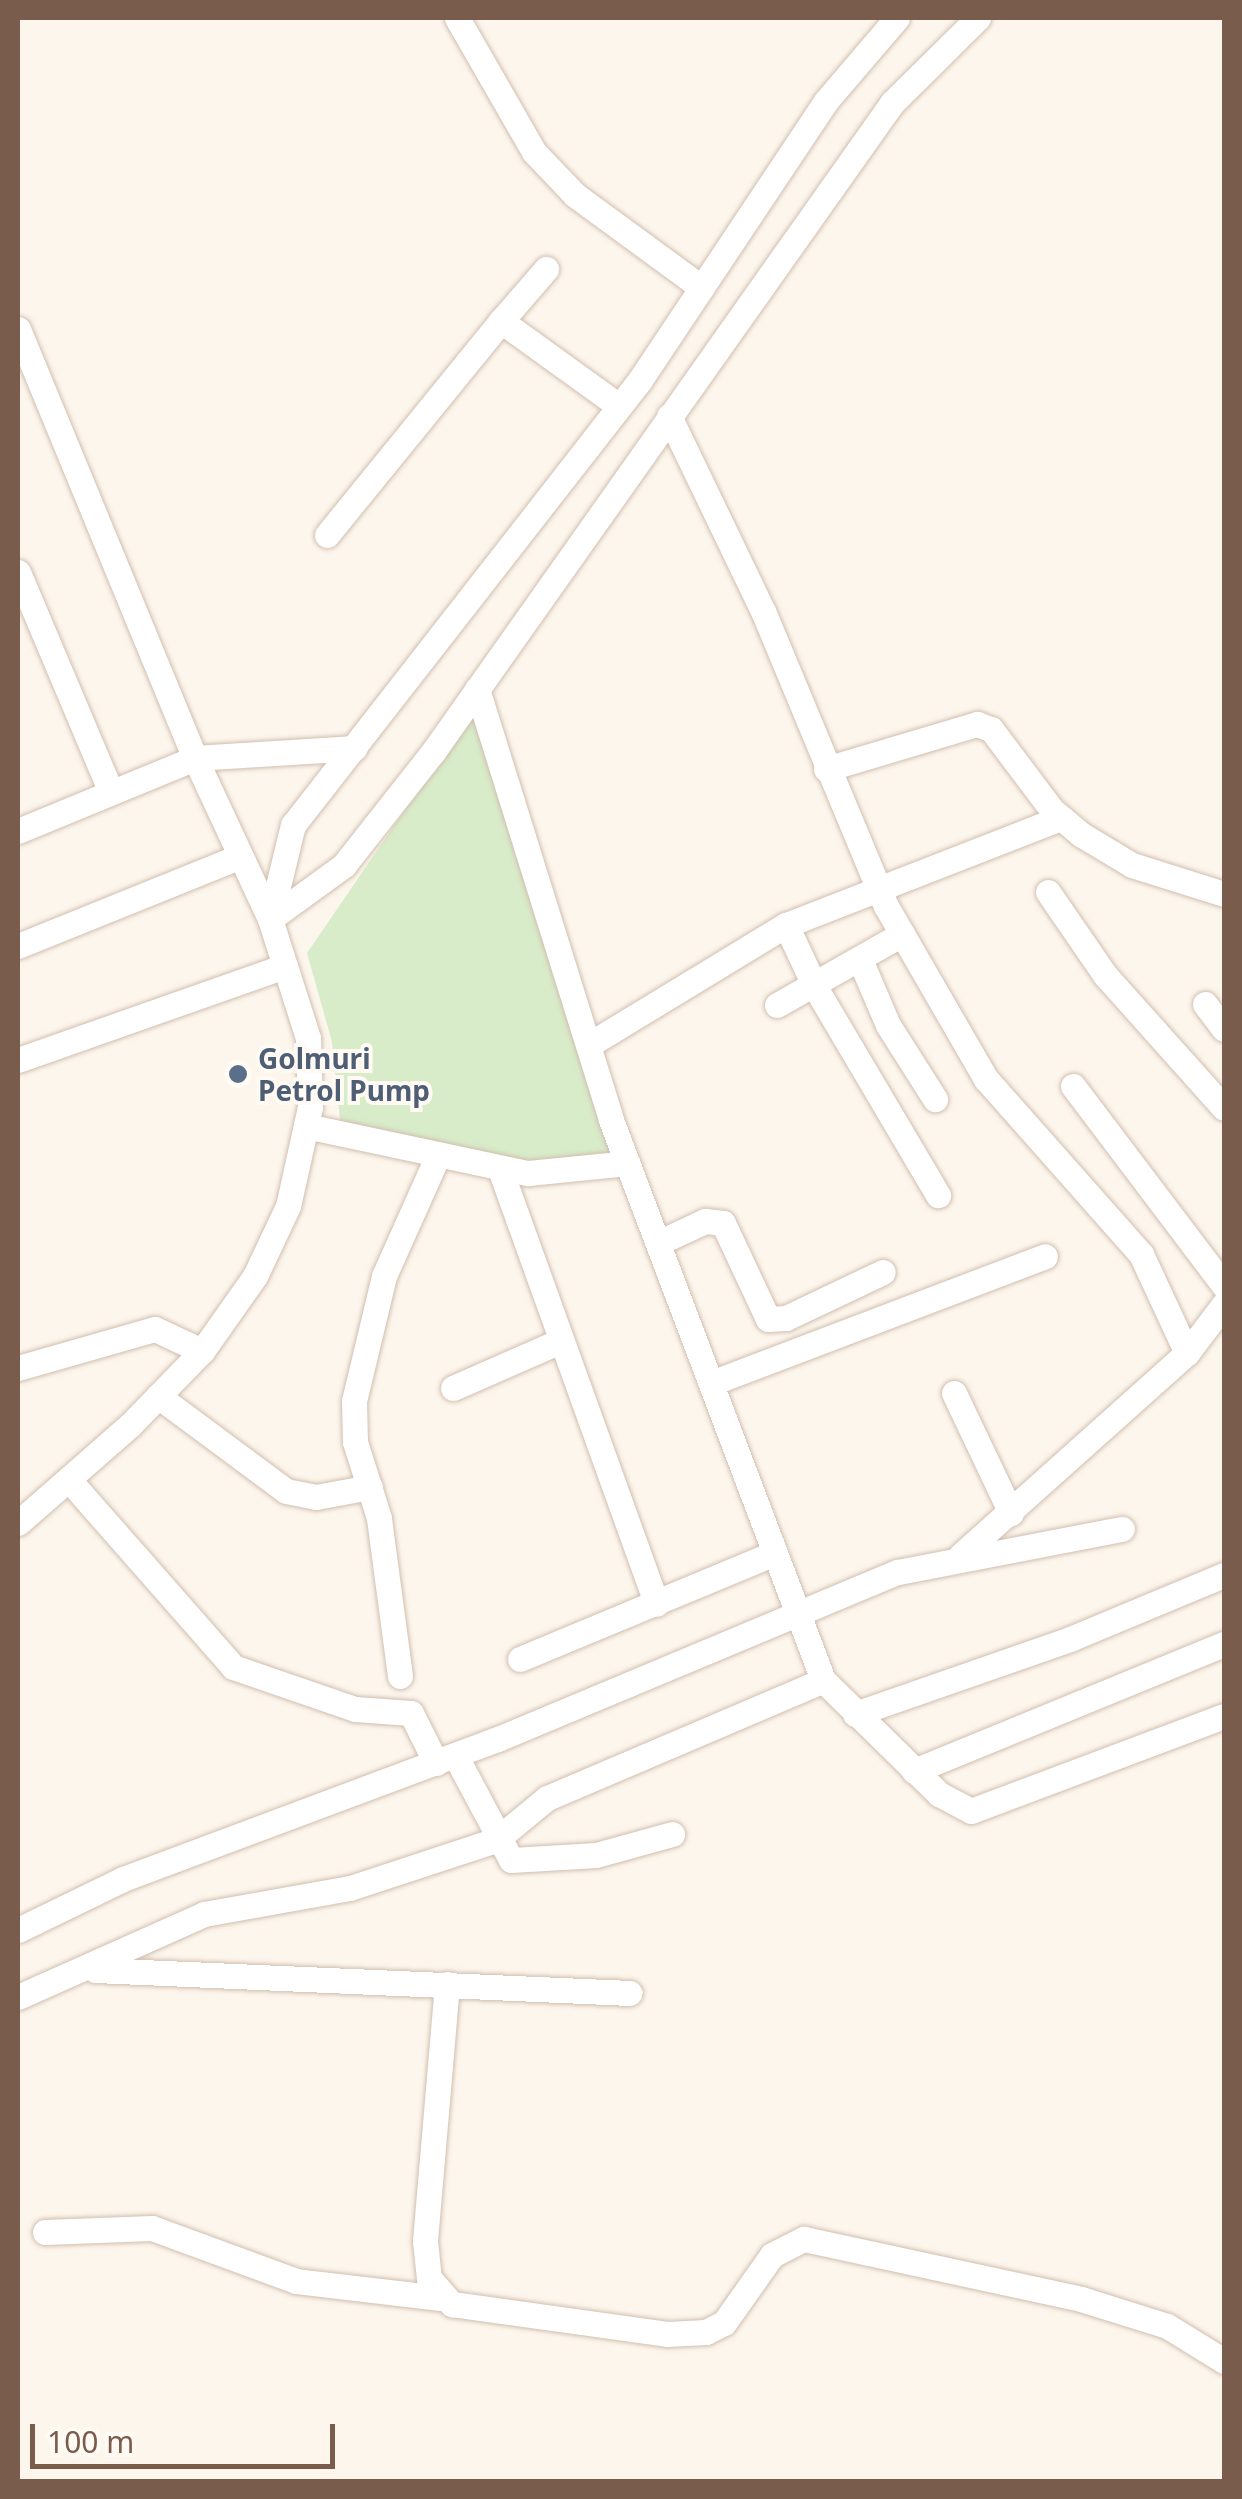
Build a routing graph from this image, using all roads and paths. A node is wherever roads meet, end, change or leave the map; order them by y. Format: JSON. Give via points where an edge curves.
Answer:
{"nodes":[{"id":1,"x":457,"y":18,"type":"edge"},
{"id":2,"x":897,"y":18,"type":"edge"},
{"id":3,"x":978,"y":18,"type":"edge"},
{"id":4,"x":546,"y":270,"type":"dead end"},
{"id":5,"x":702,"y":288,"type":"junction"},
{"id":6,"x":501,"y":322,"type":"junction"},
{"id":7,"x":18,"y":328,"type":"edge"},
{"id":8,"x":24,"y":360,"type":"edge"},
{"id":9,"x":619,"y":406,"type":"junction"},
{"id":10,"x":670,"y":416,"type":"junction"},
{"id":11,"x":328,"y":535,"type":"dead end"},
{"id":12,"x":18,"y":572,"type":"edge"},
{"id":13,"x":478,"y":689,"type":"junction"},
{"id":14,"x":355,"y":748,"type":"junction"},
{"id":15,"x":195,"y":758,"type":"junction"},
{"id":16,"x":826,"y":769,"type":"junction"},
{"id":17,"x":110,"y":790,"type":"junction"},
{"id":18,"x":1061,"y":818,"type":"junction"},
{"id":19,"x":18,"y":830,"type":"edge"},
{"id":20,"x":240,"y":856,"type":"junction"},
{"id":21,"x":878,"y":889,"type":"junction"},
{"id":22,"x":1048,"y":892,"type":"dead end"},
{"id":23,"x":1224,"y":894,"type":"edge"},
{"id":24,"x":270,"y":918,"type":"junction"},
{"id":25,"x":786,"y":926,"type":"junction"},
{"id":26,"x":902,"y":934,"type":"junction"},
{"id":27,"x":18,"y":946,"type":"edge"},
{"id":28,"x":861,"y":962,"type":"junction"},
{"id":29,"x":285,"y":966,"type":"junction"},
{"id":30,"x":814,"y":986,"type":"junction"},
{"id":31,"x":1205,"y":1004,"type":"dead end"},
{"id":32,"x":777,"y":1005,"type":"dead end"},
{"id":33,"x":1224,"y":1029,"type":"edge"},
{"id":34,"x":590,"y":1044,"type":"junction"},
{"id":35,"x":18,"y":1060,"type":"edge"},
{"id":36,"x":1074,"y":1086,"type":"dead end"},
{"id":37,"x":935,"y":1099,"type":"dead end"},
{"id":38,"x":1224,"y":1108,"type":"edge"},
{"id":39,"x":306,"y":1126,"type":"junction"},
{"id":40,"x":438,"y":1155,"type":"junction"},
{"id":41,"x":628,"y":1163,"type":"junction"},
{"id":42,"x":500,"y":1169,"type":"junction"},
{"id":43,"x":938,"y":1196,"type":"dead end"},
{"id":44,"x":660,"y":1242,"type":"junction"},
{"id":45,"x":1045,"y":1256,"type":"dead end"},
{"id":46,"x":883,"y":1272,"type":"dead end"},
{"id":47,"x":1224,"y":1286,"type":"edge"},
{"id":48,"x":1224,"y":1304,"type":"edge"},
{"id":49,"x":560,"y":1341,"type":"junction"},
{"id":50,"x":202,"y":1350,"type":"junction"},
{"id":51,"x":1188,"y":1353,"type":"junction"},
{"id":52,"x":18,"y":1368,"type":"edge"},
{"id":53,"x":714,"y":1382,"type":"junction"},
{"id":54,"x":453,"y":1388,"type":"dead end"},
{"id":55,"x":954,"y":1393,"type":"dead end"},
{"id":56,"x":158,"y":1396,"type":"junction"},
{"id":57,"x":69,"y":1480,"type":"junction"},
{"id":58,"x":370,"y":1487,"type":"junction"},
{"id":59,"x":1011,"y":1513,"type":"junction"},
{"id":60,"x":18,"y":1524,"type":"edge"},
{"id":61,"x":1122,"y":1528,"type":"dead end"},
{"id":62,"x":776,"y":1553,"type":"junction"},
{"id":63,"x":957,"y":1558,"type":"junction"},
{"id":64,"x":1224,"y":1575,"type":"edge"},
{"id":65,"x":657,"y":1604,"type":"junction"},
{"id":66,"x":796,"y":1612,"type":"junction"},
{"id":67,"x":1224,"y":1644,"type":"edge"},
{"id":68,"x":520,"y":1658,"type":"dead end"},
{"id":69,"x":400,"y":1676,"type":"dead end"},
{"id":70,"x":823,"y":1680,"type":"junction"},
{"id":71,"x":855,"y":1714,"type":"junction"},
{"id":72,"x":1224,"y":1716,"type":"edge"},
{"id":73,"x":445,"y":1759,"type":"junction"},
{"id":74,"x":914,"y":1771,"type":"junction"},
{"id":75,"x":672,"y":1834,"type":"dead end"},
{"id":76,"x":496,"y":1840,"type":"junction"},
{"id":77,"x":18,"y":1930,"type":"edge"},
{"id":78,"x":75,"y":1973,"type":"junction"},
{"id":79,"x":447,"y":1984,"type":"junction"},
{"id":80,"x":630,"y":1993,"type":"dead end"},
{"id":81,"x":18,"y":1997,"type":"edge"},
{"id":82,"x":46,"y":2232,"type":"dead end"},
{"id":83,"x":441,"y":2298,"type":"junction"},
{"id":84,"x":1224,"y":2362,"type":"edge"}],
"edges":[{"from":1,"to":5,"type":"street","via":[[534,152],[575,195]]},
{"from":2,"to":5,"type":"street","via":[[826,101]]},
{"from":3,"to":10,"type":"street","via":[[892,103]]},
{"from":4,"to":6,"type":"street"},
{"from":5,"to":9,"type":"street"},
{"from":6,"to":9,"type":"street"},
{"from":6,"to":11,"type":"street"},
{"from":7,"to":8,"type":"street"},
{"from":8,"to":15,"type":"street"},
{"from":9,"to":14,"type":"street"},
{"from":10,"to":13,"type":"street"},
{"from":10,"to":16,"type":"street","via":[[763,610]]},
{"from":12,"to":17,"type":"street"},
{"from":13,"to":24,"type":"street","via":[[344,865]]},
{"from":13,"to":34,"type":"street","via":[[556,956]]},
{"from":14,"to":15,"type":"street"},
{"from":14,"to":24,"type":"street","via":[[293,825]]},
{"from":15,"to":17,"type":"street"},
{"from":15,"to":20,"type":"street"},
{"from":16,"to":18,"type":"street","via":[[959,724],[977,724],[991,729]]},
{"from":16,"to":21,"type":"street"},
{"from":17,"to":19,"type":"street"},
{"from":18,"to":21,"type":"street"},
{"from":18,"to":23,"type":"street","via":[[1132,865]]},
{"from":20,"to":24,"type":"street"},
{"from":20,"to":27,"type":"street"},
{"from":21,"to":25,"type":"street"},
{"from":21,"to":26,"type":"street"},
{"from":22,"to":38,"type":"street","via":[[1105,975]]},
{"from":24,"to":29,"type":"street"},
{"from":25,"to":30,"type":"street"},
{"from":25,"to":34,"type":"street"},
{"from":26,"to":28,"type":"street"},
{"from":26,"to":51,"type":"street","via":[[986,1079],[1141,1254]]},
{"from":28,"to":30,"type":"street"},
{"from":28,"to":37,"type":"street","via":[[888,1025]]},
{"from":29,"to":35,"type":"street"},
{"from":29,"to":39,"type":"street","via":[[308,1038]]},
{"from":30,"to":32,"type":"street"},
{"from":30,"to":43,"type":"street"},
{"from":31,"to":33,"type":"street"},
{"from":34,"to":41,"type":"street"},
{"from":36,"to":47,"type":"street"},
{"from":39,"to":40,"type":"street"},
{"from":39,"to":50,"type":"street","via":[[280,1223],[255,1276]]},
{"from":40,"to":42,"type":"street"},
{"from":40,"to":58,"type":"street","via":[[384,1276],[358,1369],[354,1442]]},
{"from":41,"to":42,"type":"street","via":[[564,1174]]},
{"from":41,"to":44,"type":"street"},
{"from":42,"to":49,"type":"street"},
{"from":44,"to":46,"type":"street","via":[[706,1222],[723,1222],[768,1319],[786,1318]]},
{"from":44,"to":53,"type":"street"},
{"from":45,"to":53,"type":"street"},
{"from":48,"to":51,"type":"street"},
{"from":49,"to":54,"type":"street"},
{"from":49,"to":65,"type":"street"},
{"from":50,"to":52,"type":"street","via":[[155,1329]]},
{"from":50,"to":56,"type":"street"},
{"from":51,"to":59,"type":"street"},
{"from":53,"to":62,"type":"street"},
{"from":55,"to":59,"type":"street"},
{"from":56,"to":57,"type":"street"},
{"from":56,"to":58,"type":"street","via":[[286,1491],[316,1497]]},
{"from":57,"to":60,"type":"street"},
{"from":57,"to":73,"type":"street","via":[[233,1667],[355,1709],[411,1713]]},
{"from":58,"to":69,"type":"street"},
{"from":59,"to":63,"type":"street"},
{"from":61,"to":63,"type":"street"},
{"from":62,"to":65,"type":"street"},
{"from":62,"to":66,"type":"street"},
{"from":63,"to":66,"type":"street","via":[[898,1572]]},
{"from":64,"to":71,"type":"street","via":[[1070,1639]]},
{"from":65,"to":68,"type":"street"},
{"from":66,"to":70,"type":"street"},
{"from":66,"to":73,"type":"street"},
{"from":67,"to":74,"type":"street"},
{"from":70,"to":71,"type":"street"},
{"from":70,"to":76,"type":"street","via":[[547,1798]]},
{"from":71,"to":74,"type":"street"},
{"from":72,"to":74,"type":"street","via":[[972,1811],[956,1807]]},
{"from":73,"to":76,"type":"street"},
{"from":73,"to":77,"type":"street","via":[[123,1879]]},
{"from":75,"to":76,"type":"street","via":[[596,1855],[522,1862],[511,1860]]},
{"from":76,"to":78,"type":"street","via":[[350,1888],[204,1914]]},
{"from":78,"to":79,"type":"street","via":[[110,1967]]},
{"from":78,"to":81,"type":"street"},
{"from":79,"to":80,"type":"street"},
{"from":79,"to":83,"type":"street","via":[[425,2240],[430,2278]]},
{"from":82,"to":83,"type":"street","via":[[152,2228],[296,2281]]},
{"from":83,"to":84,"type":"street","via":[[690,2335],[724,2323],[772,2255],[804,2239],[1081,2299],[1167,2326]]}]}
